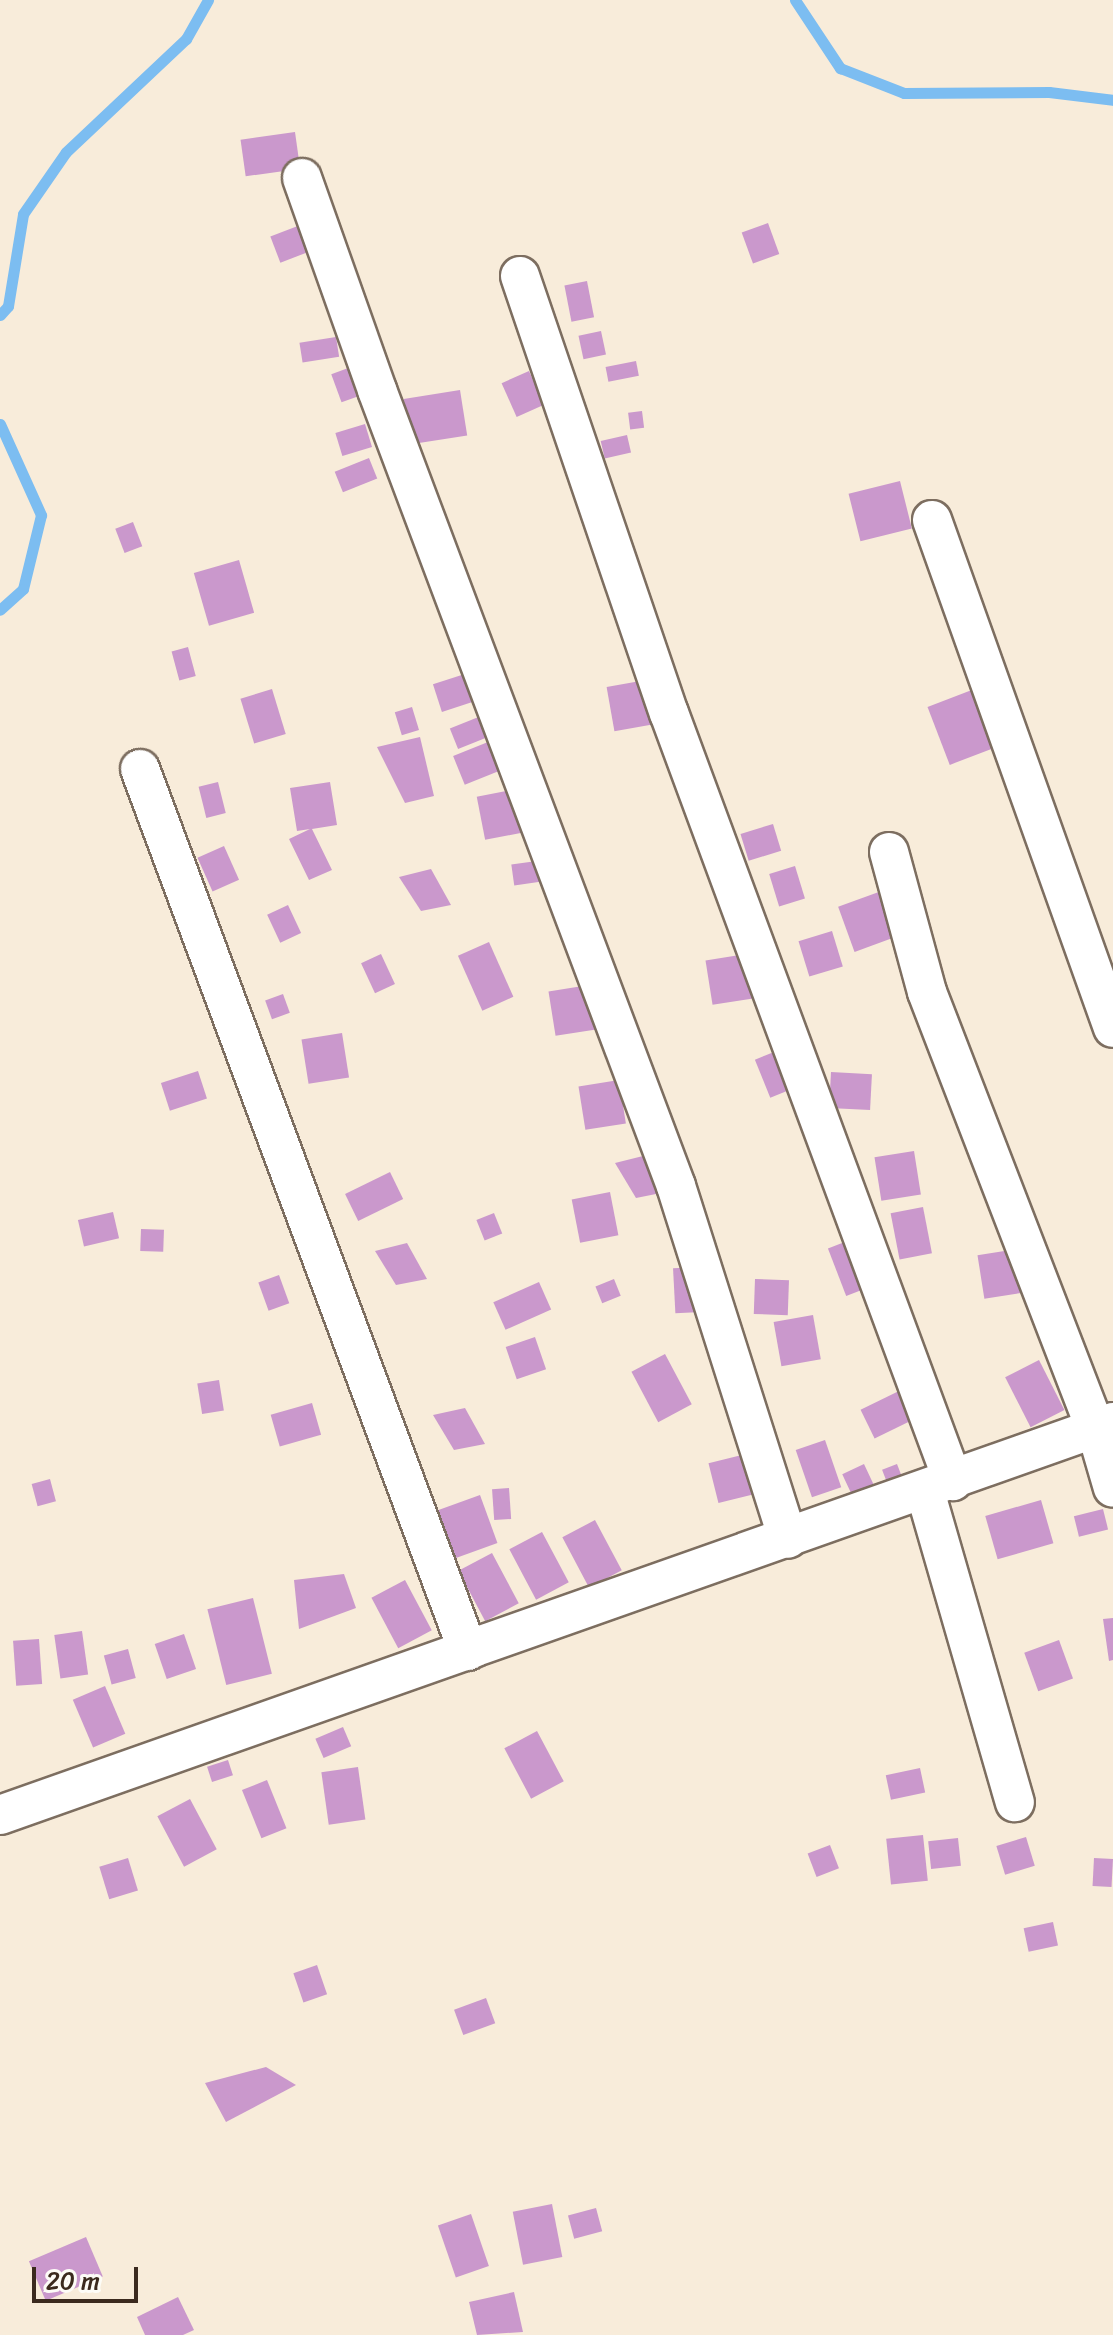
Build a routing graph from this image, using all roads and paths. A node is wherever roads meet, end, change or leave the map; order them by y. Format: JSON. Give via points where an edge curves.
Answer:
{"nodes":[{"id":1,"x":302,"y":178,"type":"dead end"},
{"id":2,"x":520,"y":276,"type":"dead end"},
{"id":3,"x":932,"y":520,"type":"dead end"},
{"id":4,"x":140,"y":769,"type":"dead end"},
{"id":5,"x":889,"y":852,"type":"dead end"},
{"id":6,"x":1113,"y":1028,"type":"edge"},
{"id":7,"x":1104,"y":1426,"type":"edge"},
{"id":8,"x":939,"y":1486,"type":"junction"},
{"id":9,"x":1113,"y":1488,"type":"edge"},
{"id":10,"x":788,"y":1539,"type":"junction"},
{"id":11,"x":468,"y":1651,"type":"junction"},
{"id":12,"x":1015,"y":1802,"type":"dead end"},
{"id":13,"x":0,"y":1815,"type":"edge"}],
"edges":[{"from":1,"to":10,"type":"street","via":[[676,1186]]},
{"from":2,"to":8,"type":"street"},
{"from":3,"to":6,"type":"street"},
{"from":4,"to":11,"type":"street"},
{"from":5,"to":7,"type":"street","via":[[927,992]]},
{"from":7,"to":8,"type":"street"},
{"from":7,"to":9,"type":"street"},
{"from":8,"to":10,"type":"street"},
{"from":8,"to":12,"type":"street"},
{"from":10,"to":11,"type":"street"},
{"from":11,"to":13,"type":"street"}]}
